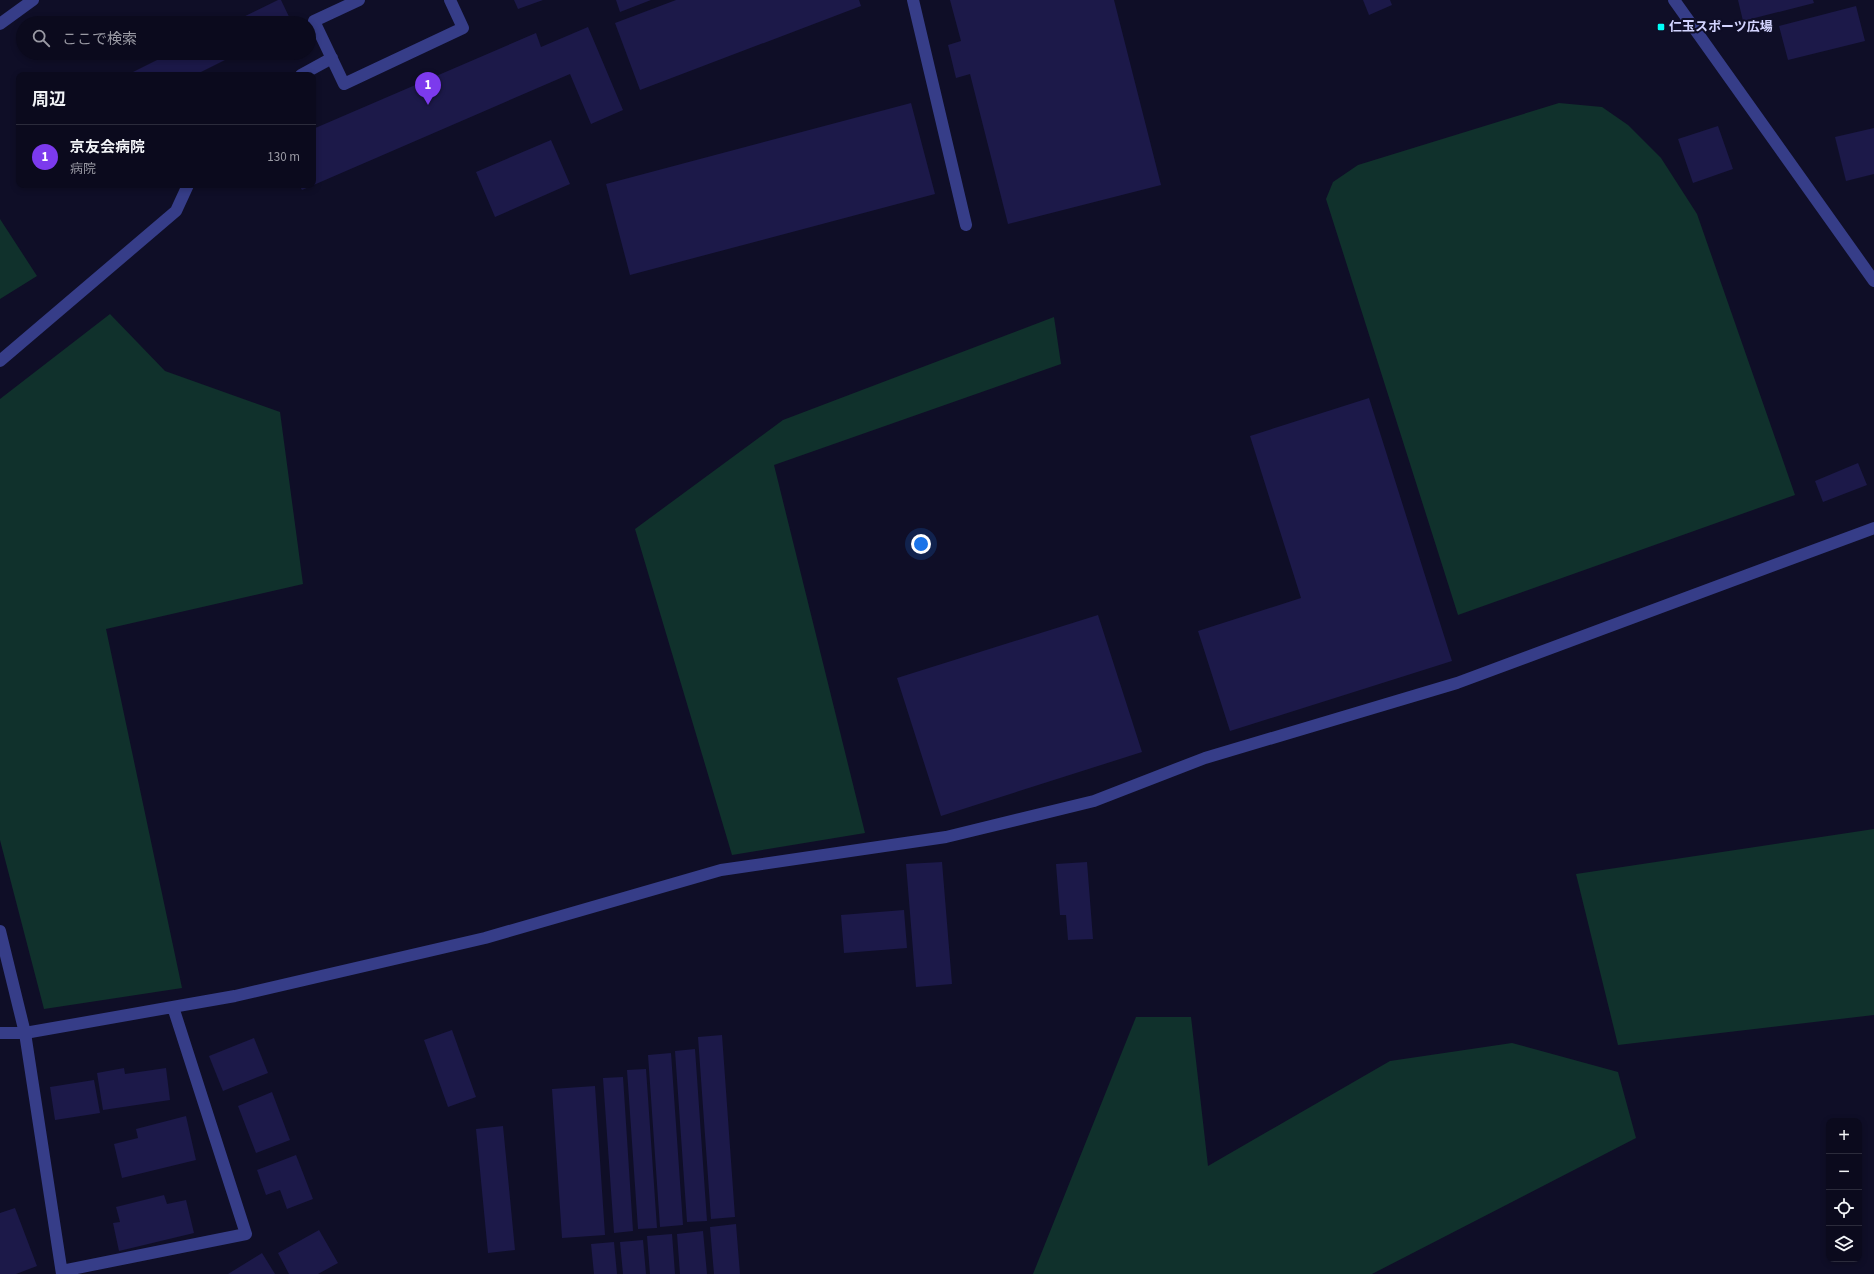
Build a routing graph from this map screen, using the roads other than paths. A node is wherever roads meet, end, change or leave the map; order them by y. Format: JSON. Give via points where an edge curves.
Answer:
{"nodes":[{"id":1,"x":33,"y":0,"type":"edge"},
{"id":2,"x":360,"y":0,"type":"edge"},
{"id":3,"x":450,"y":0,"type":"edge"},
{"id":4,"x":913,"y":0,"type":"edge"},
{"id":5,"x":1674,"y":0,"type":"edge"},
{"id":6,"x":316,"y":20,"type":"edge"},
{"id":7,"x":0,"y":24,"type":"edge"},
{"id":8,"x":316,"y":25,"type":"edge"},
{"id":9,"x":332,"y":58,"type":"junction"},
{"id":10,"x":306,"y":72,"type":"edge"},
{"id":11,"x":187,"y":188,"type":"edge"},
{"id":12,"x":966,"y":225,"type":"dead end"},
{"id":13,"x":1874,"y":281,"type":"edge"},
{"id":14,"x":0,"y":361,"type":"edge"},
{"id":15,"x":1874,"y":528,"type":"edge"},
{"id":16,"x":0,"y":931,"type":"edge"},
{"id":17,"x":173,"y":1007,"type":"junction"},
{"id":18,"x":0,"y":1033,"type":"edge"},
{"id":19,"x":25,"y":1033,"type":"junction"},
{"id":20,"x":62,"y":1272,"type":"edge"}],
"edges":[{"from":1,"to":7,"type":"street"},
{"from":2,"to":6,"type":"street"},
{"from":3,"to":9,"type":"street","via":[[463,28],[344,84]]},
{"from":4,"to":12,"type":"street"},
{"from":5,"to":13,"type":"street"},
{"from":8,"to":9,"type":"street"},
{"from":9,"to":10,"type":"street"},
{"from":11,"to":14,"type":"street","via":[[176,211]]},
{"from":15,"to":17,"type":"street","via":[[1458,683],[1205,758],[1094,801],[946,837],[720,870],[485,938],[235,996]]},
{"from":16,"to":19,"type":"street"},
{"from":17,"to":19,"type":"street"},
{"from":17,"to":20,"type":"street","via":[[246,1234]]},
{"from":18,"to":19,"type":"street"},
{"from":19,"to":20,"type":"street"}]}
